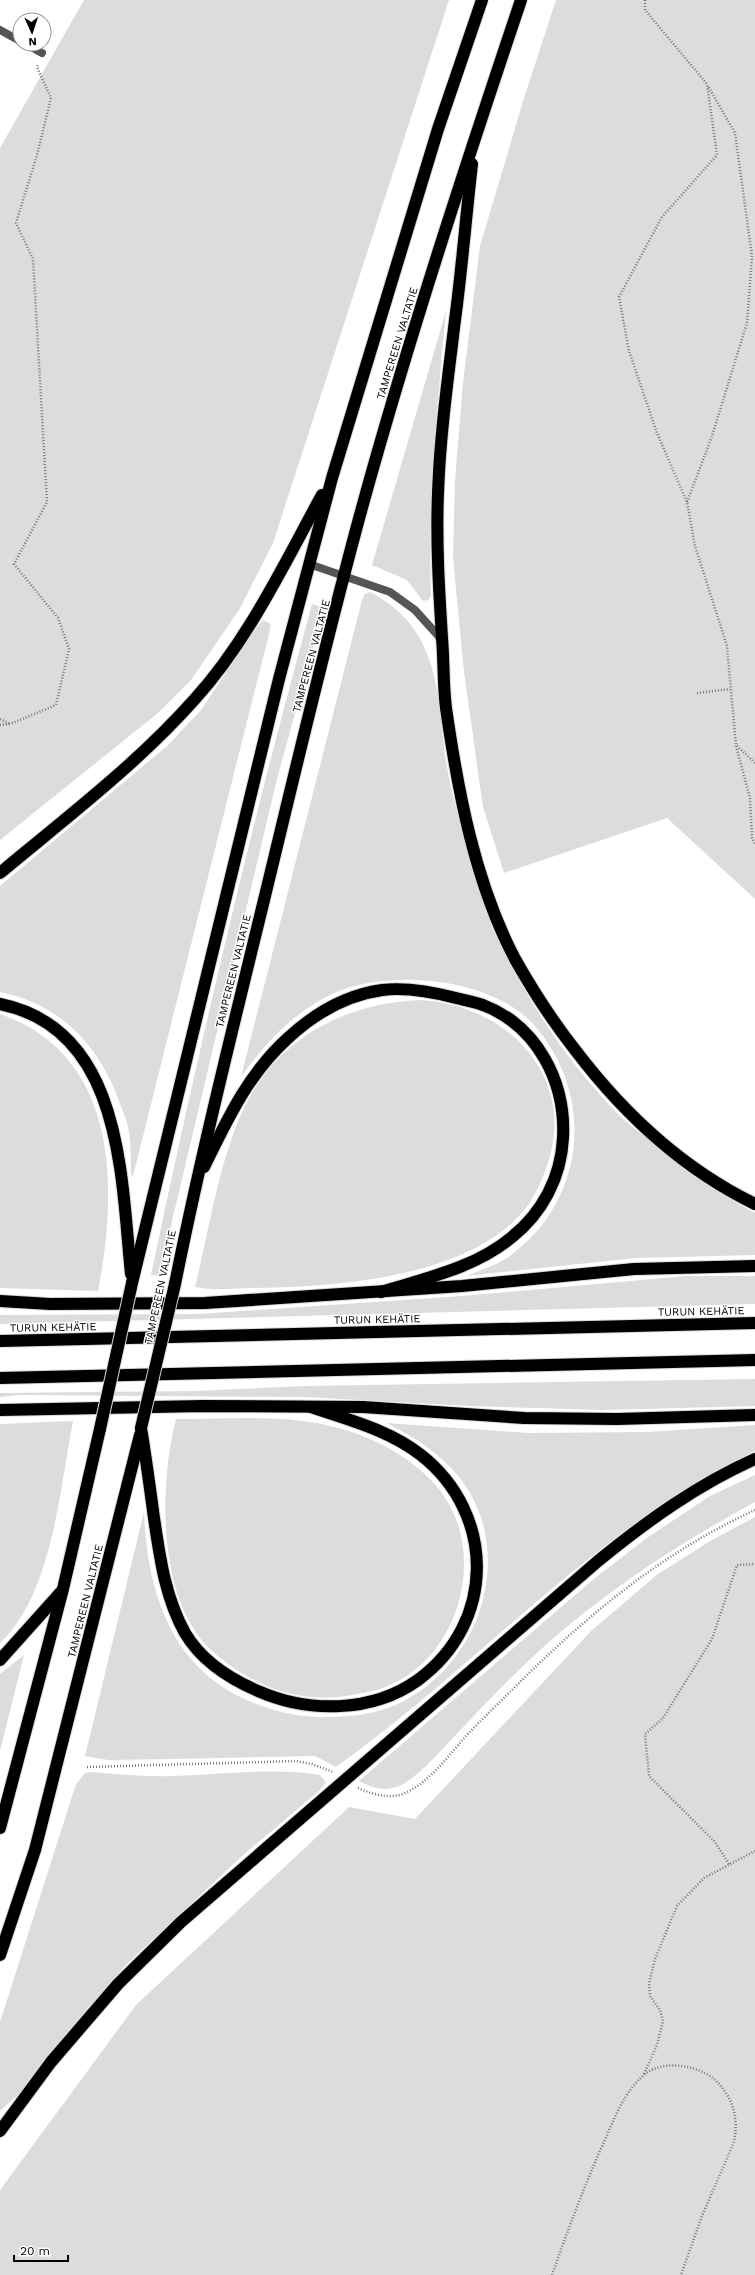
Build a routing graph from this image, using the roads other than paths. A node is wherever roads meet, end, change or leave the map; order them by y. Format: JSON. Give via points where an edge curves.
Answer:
{"nodes":[{"id":1,"x":482,"y":0,"type":"edge"},
{"id":2,"x":521,"y":0,"type":"edge"},
{"id":3,"x":0,"y":30,"type":"edge"},
{"id":4,"x":12,"y":37,"type":"edge"},
{"id":5,"x":475,"y":135,"type":"junction"},
{"id":6,"x":332,"y":478,"type":"junction"},
{"id":7,"x":309,"y":564,"type":"junction"},
{"id":8,"x":345,"y":576,"type":"junction"},
{"id":9,"x":443,"y":640,"type":"junction"},
{"id":10,"x":0,"y":873,"type":"edge"},
{"id":11,"x":0,"y":1004,"type":"edge"},
{"id":12,"x":195,"y":1186,"type":"junction"},
{"id":13,"x":755,"y":1204,"type":"edge"},
{"id":14,"x":755,"y":1266,"type":"edge"},
{"id":15,"x":132,"y":1284,"type":"junction"},
{"id":16,"x":381,"y":1292,"type":"junction"},
{"id":17,"x":0,"y":1301,"type":"edge"},
{"id":18,"x":755,"y":1323,"type":"edge"},
{"id":19,"x":0,"y":1341,"type":"edge"},
{"id":20,"x":755,"y":1360,"type":"edge"},
{"id":21,"x":0,"y":1378,"type":"edge"},
{"id":22,"x":311,"y":1407,"type":"junction"},
{"id":23,"x":0,"y":1410,"type":"edge"},
{"id":24,"x":755,"y":1415,"type":"edge"},
{"id":25,"x":141,"y":1428,"type":"junction"},
{"id":26,"x":755,"y":1459,"type":"edge"},
{"id":27,"x":63,"y":1589,"type":"junction"},
{"id":28,"x":0,"y":1660,"type":"edge"},
{"id":29,"x":0,"y":1828,"type":"edge"},
{"id":30,"x":0,"y":1955,"type":"edge"},
{"id":31,"x":0,"y":2131,"type":"edge"}],
"edges":[{"from":1,"to":6,"type":"highway","name":"TAMPEREEN VALTATIE","via":[[438,130]]},
{"from":2,"to":5,"type":"highway","name":"TAMPEREEN VALTATIE"},
{"from":3,"to":4,"type":"street"},
{"from":5,"to":8,"type":"highway","name":"TAMPEREEN VALTATIE","via":[[388,416]]},
{"from":5,"to":9,"type":"highway","via":[[448,368],[439,471],[437,564]]},
{"from":6,"to":7,"type":"highway","name":"TAMPEREEN VALTATIE"},
{"from":6,"to":10,"type":"highway","via":[[251,620],[225,661],[195,700],[124,770]]},
{"from":7,"to":8,"type":"street"},
{"from":7,"to":15,"type":"highway","name":"TAMPEREEN VALTATIE"},
{"from":8,"to":9,"type":"street","via":[[390,592],[415,610]]},
{"from":8,"to":12,"type":"highway","name":"TAMPEREEN VALTATIE","via":[[301,746]]},
{"from":9,"to":13,"type":"highway","via":[[446,705],[457,773],[490,903],[515,958],[549,1016],[591,1072],[635,1119],[679,1157],[730,1192]]},
{"from":11,"to":15,"type":"highway","via":[[40,1020],[63,1037],[84,1061],[99,1085],[117,1145]]},
{"from":12,"to":16,"type":"highway","via":[[240,1096],[257,1071],[286,1039],[318,1015],[350,998],[383,990],[431,992],[483,1005],[495,1011],[530,1038],[548,1065],[557,1085],[564,1114],[563,1143],[552,1187],[530,1220],[492,1252],[452,1270]]},
{"from":12,"to":25,"type":"highway","name":"TAMPEREEN VALTATIE","bridge":true},
{"from":14,"to":16,"type":"highway","via":[[634,1269]]},
{"from":15,"to":27,"type":"highway","name":"TAMPEREEN VALTATIE","bridge":true},
{"from":16,"to":17,"type":"highway","via":[[205,1303],[50,1304]]},
{"from":18,"to":19,"type":"highway","name":"TURUN KEHÄTIE"},
{"from":20,"to":21,"type":"highway"},
{"from":22,"to":23,"type":"highway","via":[[203,1406]]},
{"from":22,"to":24,"type":"highway","via":[[363,1407],[539,1418],[625,1419]]},
{"from":22,"to":25,"type":"highway","via":[[385,1432],[421,1454],[446,1478],[458,1494],[468,1513],[476,1541],[478,1563],[473,1595],[464,1622],[450,1648],[418,1680],[389,1695],[358,1705],[313,1706],[270,1696],[242,1684],[220,1670],[193,1644],[175,1611],[163,1574]]},
{"from":25,"to":30,"type":"highway","name":"TAMPEREEN VALTATIE","via":[[35,1850]]},
{"from":26,"to":31,"type":"highway","via":[[711,1482],[641,1526],[598,1560],[181,1922],[118,1984],[51,2062]]},
{"from":27,"to":28,"type":"highway"},
{"from":27,"to":29,"type":"highway","name":"TAMPEREEN VALTATIE"}]}
